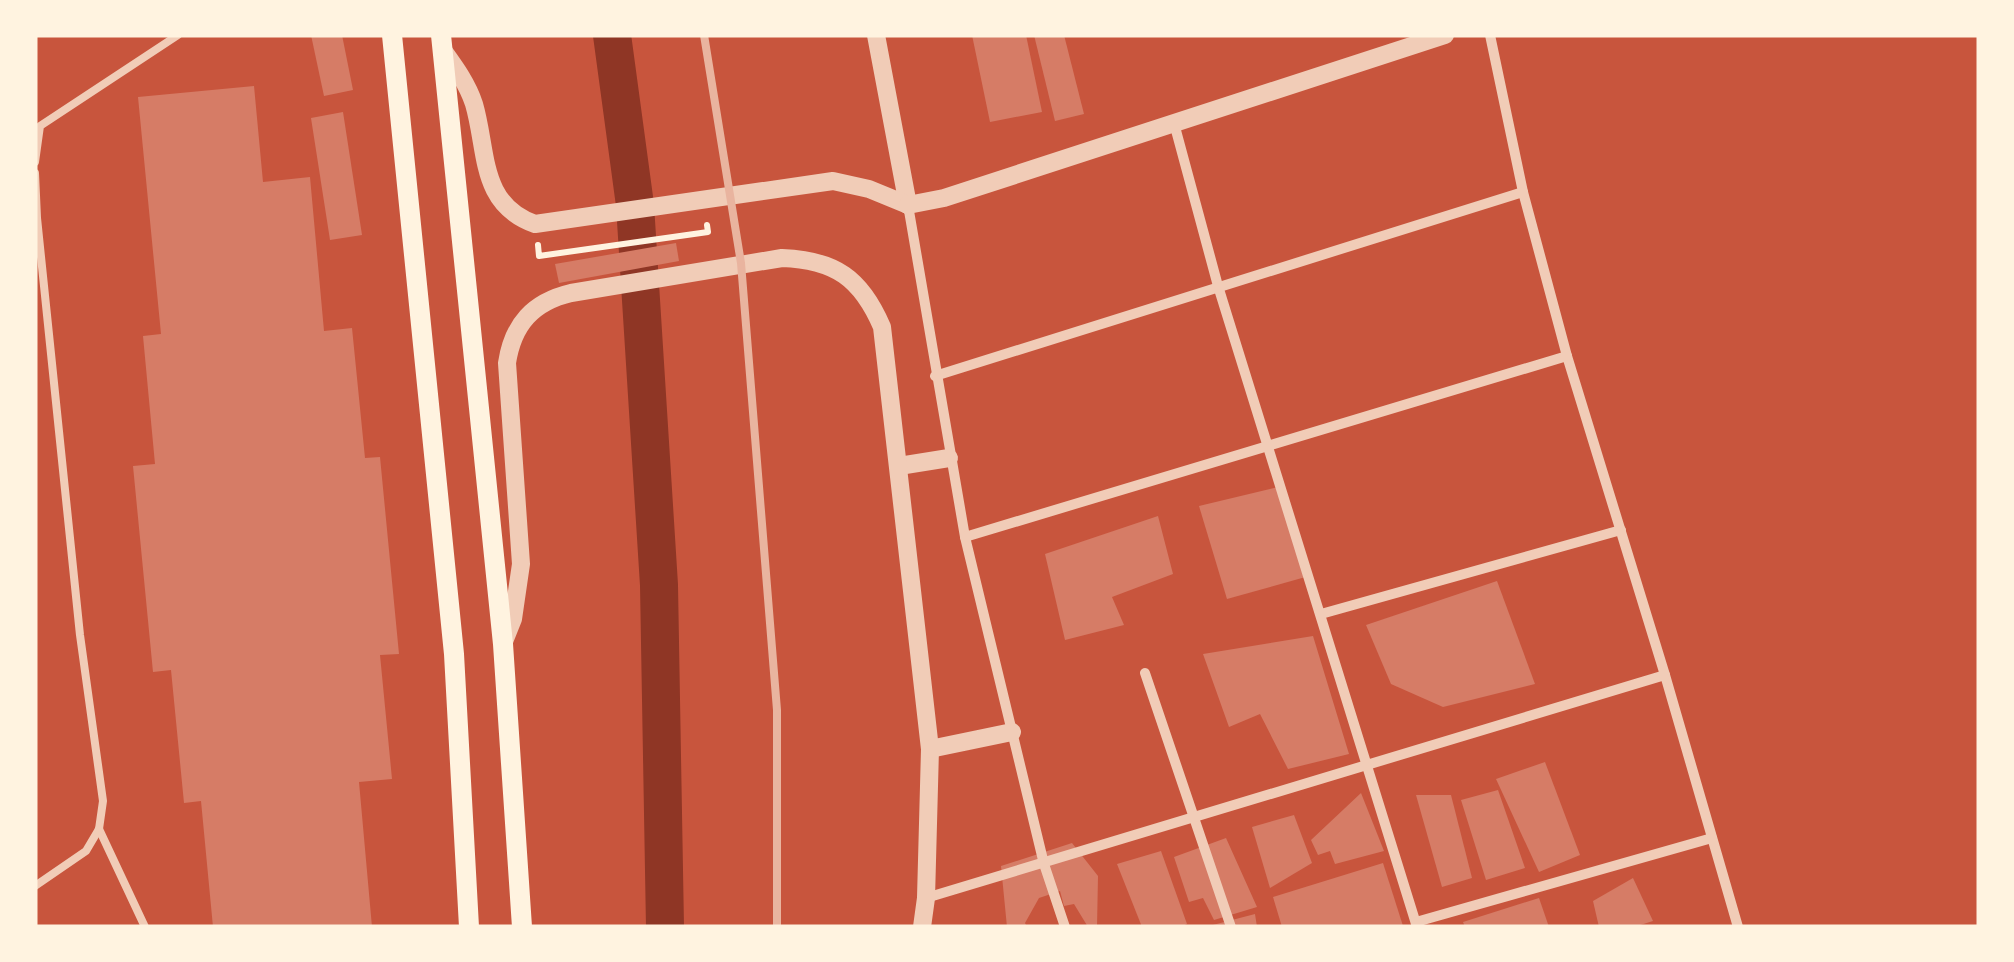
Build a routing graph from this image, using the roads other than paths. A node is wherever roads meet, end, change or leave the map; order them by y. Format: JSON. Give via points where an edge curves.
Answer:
{"nodes":[{"id":1,"x":178,"y":35,"type":"edge"},
{"id":2,"x":392,"y":35,"type":"edge"},
{"id":3,"x":876,"y":35,"type":"edge"},
{"id":4,"x":1445,"y":35,"type":"edge"},
{"id":5,"x":1490,"y":35,"type":"edge"},
{"id":6,"x":441,"y":42,"type":"edge"},
{"id":7,"x":1174,"y":123,"type":"junction"},
{"id":8,"x":37,"y":124,"type":"edge"},
{"id":9,"x":35,"y":162,"type":"edge"},
{"id":10,"x":35,"y":173,"type":"edge"},
{"id":11,"x":1523,"y":192,"type":"junction"},
{"id":12,"x":908,"y":205,"type":"junction"},
{"id":13,"x":1218,"y":286,"type":"junction"},
{"id":14,"x":1567,"y":356,"type":"junction"},
{"id":15,"x":935,"y":376,"type":"junction"},
{"id":16,"x":1270,"y":446,"type":"junction"},
{"id":17,"x":949,"y":458,"type":"junction"},
{"id":18,"x":899,"y":466,"type":"junction"},
{"id":19,"x":1621,"y":530,"type":"junction"},
{"id":20,"x":964,"y":537,"type":"junction"},
{"id":21,"x":1320,"y":614,"type":"junction"},
{"id":22,"x":503,"y":644,"type":"junction"},
{"id":23,"x":1145,"y":673,"type":"dead end"},
{"id":24,"x":1665,"y":676,"type":"junction"},
{"id":25,"x":1012,"y":732,"type":"junction"},
{"id":26,"x":930,"y":749,"type":"junction"},
{"id":27,"x":1366,"y":766,"type":"junction"},
{"id":28,"x":1194,"y":820,"type":"junction"},
{"id":29,"x":99,"y":829,"type":"junction"},
{"id":30,"x":1712,"y":838,"type":"junction"},
{"id":31,"x":1044,"y":864,"type":"junction"},
{"id":32,"x":35,"y":886,"type":"edge"},
{"id":33,"x":926,"y":898,"type":"junction"},
{"id":34,"x":1416,"y":925,"type":"edge"},
{"id":35,"x":144,"y":927,"type":"edge"},
{"id":36,"x":469,"y":927,"type":"edge"},
{"id":37,"x":522,"y":927,"type":"edge"},
{"id":38,"x":922,"y":927,"type":"edge"},
{"id":39,"x":1065,"y":927,"type":"edge"},
{"id":40,"x":1231,"y":927,"type":"edge"},
{"id":41,"x":1738,"y":927,"type":"edge"}],
"edges":[{"from":1,"to":8,"type":"lane"},
{"from":2,"to":36,"type":"main road","via":[[454,654]]},
{"from":3,"to":12,"type":"street"},
{"from":4,"to":7,"type":"street"},
{"from":5,"to":11,"type":"street"},
{"from":6,"to":12,"type":"street","via":[[474,103],[493,190],[503,206],[535,224],[833,181]]},
{"from":6,"to":22,"type":"main road"},
{"from":7,"to":12,"type":"street"},
{"from":7,"to":13,"type":"street"},
{"from":8,"to":9,"type":"lane"},
{"from":10,"to":29,"type":"lane","via":[[103,801]]},
{"from":11,"to":13,"type":"street"},
{"from":11,"to":14,"type":"street"},
{"from":12,"to":15,"type":"street"},
{"from":13,"to":15,"type":"street"},
{"from":13,"to":16,"type":"street"},
{"from":14,"to":16,"type":"street"},
{"from":14,"to":19,"type":"street"},
{"from":15,"to":17,"type":"street"},
{"from":16,"to":20,"type":"street"},
{"from":16,"to":21,"type":"street"},
{"from":17,"to":18,"type":"street"},
{"from":17,"to":20,"type":"street"},
{"from":18,"to":22,"type":"street","via":[[882,327],[855,282],[833,267],[782,258],[550,298],[519,324],[507,363],[521,564]]},
{"from":18,"to":26,"type":"street"},
{"from":19,"to":21,"type":"street"},
{"from":19,"to":24,"type":"street"},
{"from":20,"to":25,"type":"street"},
{"from":21,"to":27,"type":"street"},
{"from":22,"to":37,"type":"main road"},
{"from":23,"to":28,"type":"street"},
{"from":24,"to":27,"type":"street"},
{"from":24,"to":30,"type":"street"},
{"from":25,"to":26,"type":"street"},
{"from":25,"to":31,"type":"street"},
{"from":26,"to":33,"type":"street"},
{"from":27,"to":28,"type":"street"},
{"from":27,"to":34,"type":"street"},
{"from":28,"to":31,"type":"street"},
{"from":28,"to":40,"type":"street"},
{"from":29,"to":32,"type":"lane","via":[[86,851]]},
{"from":29,"to":35,"type":"lane"},
{"from":30,"to":34,"type":"street"},
{"from":30,"to":41,"type":"street"},
{"from":31,"to":33,"type":"street"},
{"from":31,"to":39,"type":"street"},
{"from":33,"to":38,"type":"street"}]}
